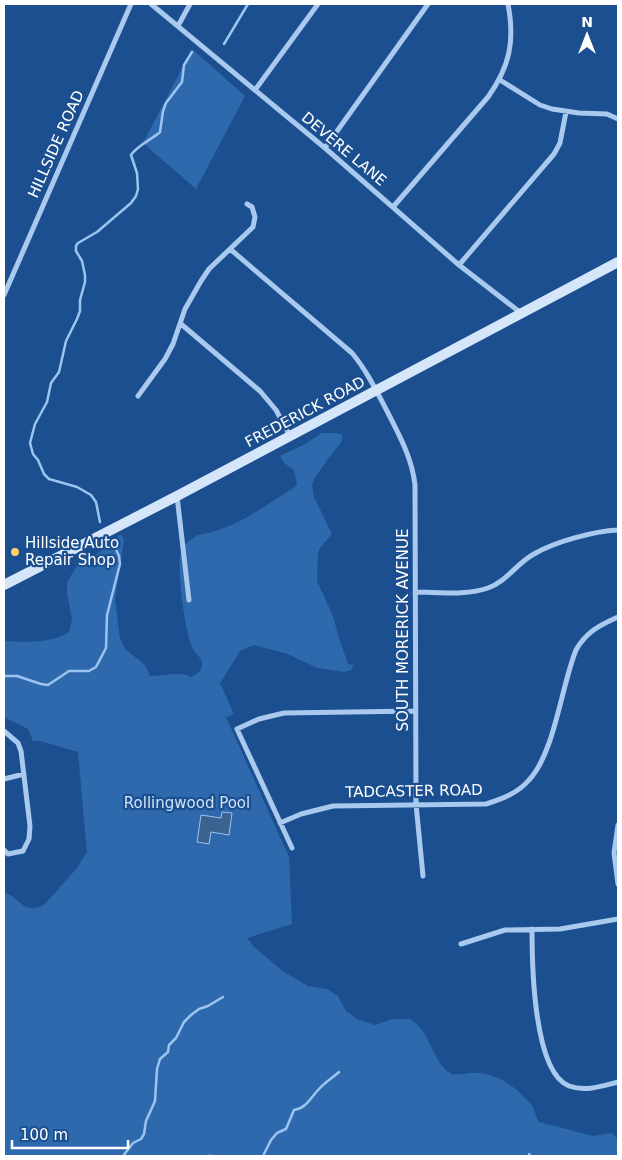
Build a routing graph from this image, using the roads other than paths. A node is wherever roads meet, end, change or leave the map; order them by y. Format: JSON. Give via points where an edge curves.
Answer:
{"nodes":[{"id":1,"x":131,"y":4,"type":"edge"},
{"id":2,"x":150,"y":4,"type":"edge"},
{"id":3,"x":190,"y":4,"type":"edge"},
{"id":4,"x":318,"y":4,"type":"edge"},
{"id":5,"x":428,"y":4,"type":"edge"},
{"id":6,"x":508,"y":4,"type":"edge"},
{"id":7,"x":178,"y":26,"type":"junction"},
{"id":8,"x":500,"y":80,"type":"junction"},
{"id":9,"x":255,"y":90,"type":"junction"},
{"id":10,"x":566,"y":112,"type":"junction"},
{"id":11,"x":618,"y":119,"type":"edge"},
{"id":12,"x":325,"y":148,"type":"junction"},
{"id":13,"x":248,"y":204,"type":"dead end"},
{"id":14,"x":393,"y":206,"type":"junction"},
{"id":15,"x":230,"y":249,"type":"junction"},
{"id":16,"x":618,"y":262,"type":"edge"},
{"id":17,"x":459,"y":265,"type":"junction"},
{"id":18,"x":4,"y":295,"type":"edge"},
{"id":19,"x":521,"y":314,"type":"junction"},
{"id":20,"x":181,"y":324,"type":"junction"},
{"id":21,"x":377,"y":391,"type":"junction"},
{"id":22,"x":138,"y":396,"type":"dead end"},
{"id":23,"x":290,"y":436,"type":"junction"},
{"id":24,"x":177,"y":496,"type":"junction"},
{"id":25,"x":618,"y":530,"type":"edge"},
{"id":26,"x":6,"y":585,"type":"edge"},
{"id":27,"x":415,"y":592,"type":"junction"},
{"id":28,"x":188,"y":600,"type":"dead end"},
{"id":29,"x":618,"y":617,"type":"edge"},
{"id":30,"x":416,"y":711,"type":"junction"},
{"id":31,"x":4,"y":731,"type":"edge"},
{"id":32,"x":24,"y":774,"type":"junction"},
{"id":33,"x":4,"y":779,"type":"edge"},
{"id":34,"x":416,"y":804,"type":"junction"},
{"id":35,"x":280,"y":823,"type":"junction"},
{"id":36,"x":618,"y":825,"type":"edge"},
{"id":37,"x":292,"y":848,"type":"dead end"},
{"id":38,"x":4,"y":850,"type":"edge"},
{"id":39,"x":423,"y":876,"type":"dead end"},
{"id":40,"x":618,"y":884,"type":"edge"},
{"id":41,"x":618,"y":919,"type":"edge"},
{"id":42,"x":532,"y":929,"type":"junction"},
{"id":43,"x":461,"y":944,"type":"dead end"},
{"id":44,"x":618,"y":1082,"type":"edge"}],
"edges":[{"from":1,"to":18,"type":"street","name":"HILLSIDE ROAD"},
{"from":2,"to":7,"type":"street","name":"DEVERE LANE"},
{"from":3,"to":7,"type":"street"},
{"from":4,"to":9,"type":"street"},
{"from":5,"to":12,"type":"street"},
{"from":6,"to":8,"type":"street","via":[[510,52]]},
{"from":7,"to":9,"type":"street","name":"DEVERE LANE"},
{"from":8,"to":10,"type":"street","via":[[540,104]]},
{"from":8,"to":14,"type":"street"},
{"from":9,"to":12,"type":"street","name":"DEVERE LANE"},
{"from":10,"to":11,"type":"street","via":[[607,114]]},
{"from":10,"to":17,"type":"street","via":[[560,143],[554,154]]},
{"from":12,"to":14,"type":"street","name":"DEVERE LANE"},
{"from":13,"to":15,"type":"street","via":[[254,216],[253,227]]},
{"from":14,"to":17,"type":"street","name":"DEVERE LANE"},
{"from":15,"to":20,"type":"street","via":[[201,280],[185,309]]},
{"from":15,"to":21,"type":"street","name":"SOUTH MORERICK AVENUE","via":[[352,353]]},
{"from":16,"to":19,"type":"main road","name":"FREDERICK ROAD"},
{"from":17,"to":19,"type":"street","name":"DEVERE LANE"},
{"from":19,"to":21,"type":"main road","name":"FREDERICK ROAD"},
{"from":20,"to":22,"type":"street","via":[[166,359]]},
{"from":20,"to":23,"type":"street","via":[[260,391],[276,410]]},
{"from":21,"to":23,"type":"main road","name":"FREDERICK ROAD"},
{"from":21,"to":27,"type":"street","name":"SOUTH MORERICK AVENUE","via":[[414,472]]},
{"from":23,"to":24,"type":"main road","name":"FREDERICK ROAD"},
{"from":24,"to":26,"type":"main road","name":"FREDERICK ROAD"},
{"from":24,"to":28,"type":"street"},
{"from":25,"to":27,"type":"street","via":[[587,534],[533,554],[488,588],[468,592]]},
{"from":27,"to":30,"type":"street","name":"SOUTH MORERICK AVENUE"},
{"from":29,"to":34,"type":"street","name":"TADCASTER ROAD","via":[[586,635],[576,650],[548,747],[529,780],[508,796],[486,804]]},
{"from":30,"to":34,"type":"street","name":"SOUTH MORERICK AVENUE"},
{"from":30,"to":35,"type":"street","via":[[284,713],[237,729]]},
{"from":31,"to":32,"type":"street","via":[[18,743]]},
{"from":32,"to":33,"type":"street"},
{"from":32,"to":38,"type":"street","via":[[29,840],[23,851],[8,854]]},
{"from":34,"to":35,"type":"street","name":"TADCASTER ROAD","via":[[333,806],[309,811]]},
{"from":34,"to":39,"type":"street","name":"SOUTH MORERICK AVENUE"},
{"from":35,"to":37,"type":"street"},
{"from":36,"to":40,"type":"street","via":[[614,853]]},
{"from":41,"to":42,"type":"street","via":[[576,927]]},
{"from":42,"to":43,"type":"street","via":[[495,932]]},
{"from":42,"to":44,"type":"street","via":[[532,974],[537,1014],[553,1072],[568,1085],[578,1088]]}]}
